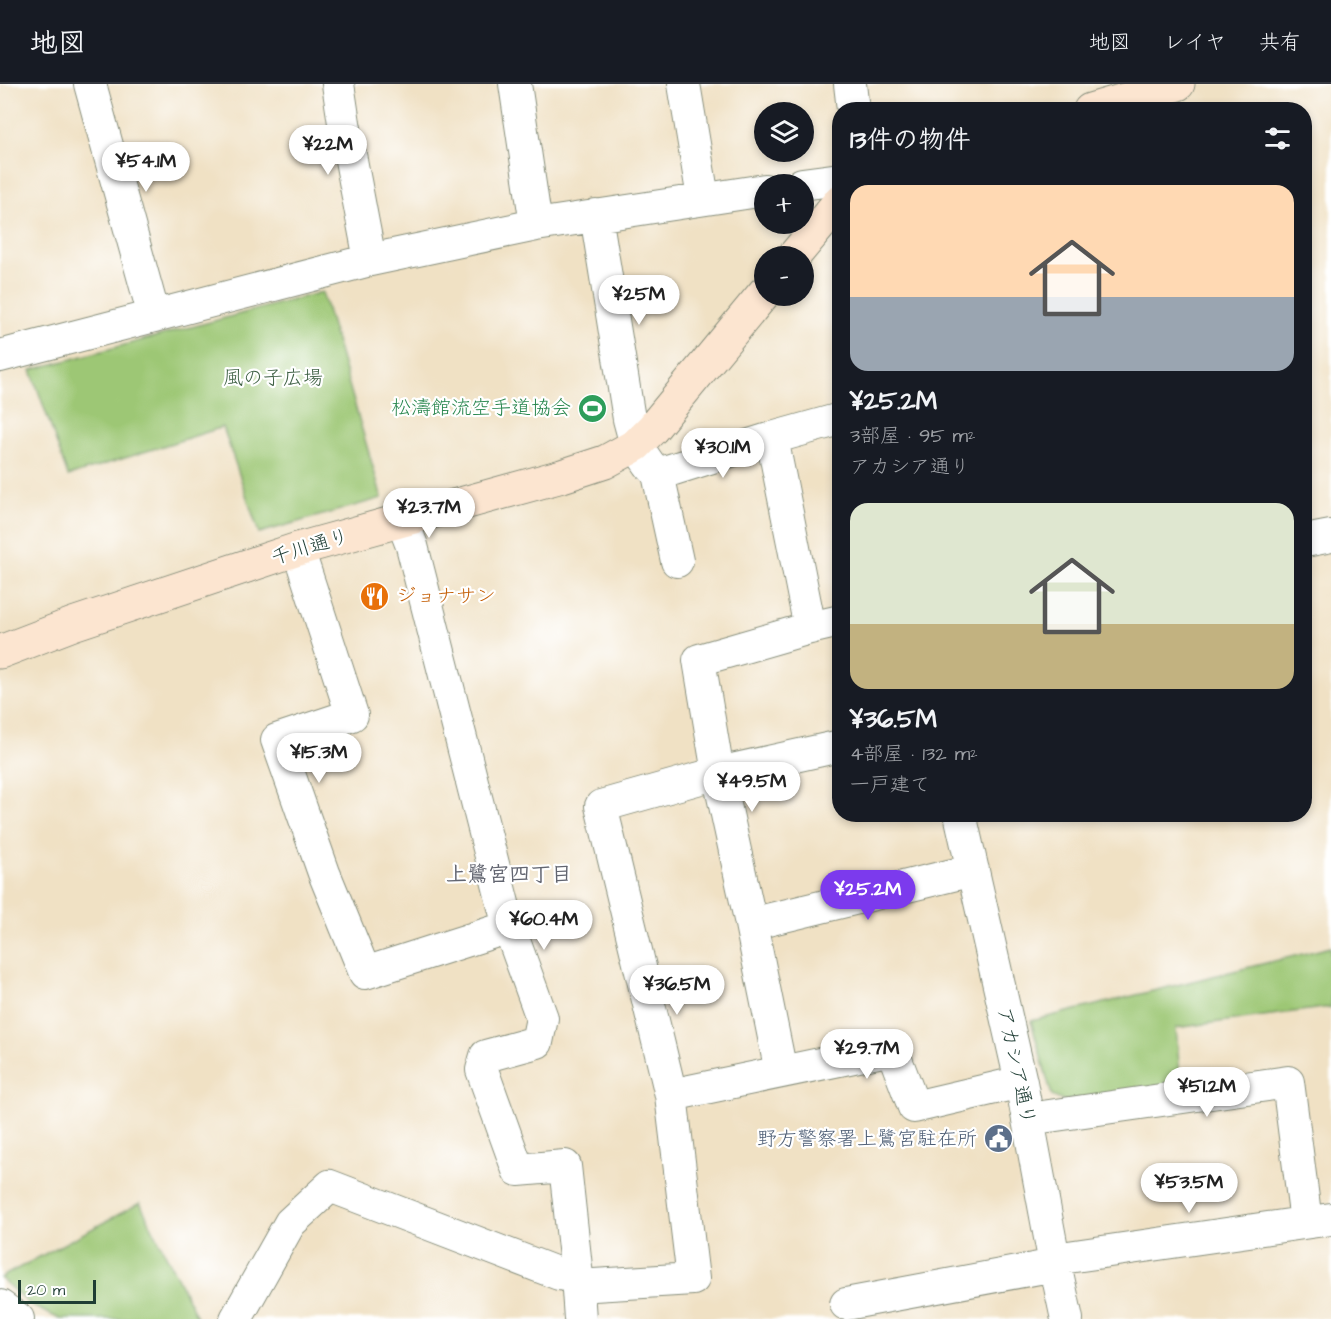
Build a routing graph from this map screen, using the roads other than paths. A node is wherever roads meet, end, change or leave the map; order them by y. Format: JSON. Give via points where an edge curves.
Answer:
{"nodes":[{"id":1,"x":90,"y":84,"type":"edge"},
{"id":2,"x":338,"y":84,"type":"edge"},
{"id":3,"x":515,"y":84,"type":"edge"},
{"id":4,"x":684,"y":84,"type":"edge"},
{"id":5,"x":850,"y":84,"type":"edge"},
{"id":6,"x":1178,"y":84,"type":"edge"},
{"id":7,"x":851,"y":102,"type":"edge"},
{"id":8,"x":1117,"y":102,"type":"edge"},
{"id":9,"x":832,"y":180,"type":"edge"},
{"id":10,"x":814,"y":182,"type":"edge"},
{"id":11,"x":754,"y":191,"type":"edge"},
{"id":12,"x":703,"y":198,"type":"junction"},
{"id":13,"x":832,"y":211,"type":"edge"},
{"id":14,"x":596,"y":215,"type":"junction"},
{"id":15,"x":536,"y":225,"type":"junction"},
{"id":16,"x":802,"y":246,"type":"edge"},
{"id":17,"x":370,"y":260,"type":"junction"},
{"id":18,"x":754,"y":305,"type":"edge"},
{"id":19,"x":154,"y":316,"type":"junction"},
{"id":20,"x":0,"y":356,"type":"edge"},
{"id":21,"x":832,"y":421,"type":"edge"},
{"id":22,"x":772,"y":438,"type":"junction"},
{"id":23,"x":636,"y":445,"type":"junction"},
{"id":24,"x":658,"y":474,"type":"junction"},
{"id":25,"x":402,"y":519,"type":"junction"},
{"id":26,"x":1331,"y":536,"type":"edge"},
{"id":27,"x":1312,"y":540,"type":"edge"},
{"id":28,"x":298,"y":549,"type":"junction"},
{"id":29,"x":677,"y":561,"type":"dead end"},
{"id":30,"x":832,"y":623,"type":"edge"},
{"id":31,"x":810,"y":628,"type":"junction"},
{"id":32,"x":0,"y":652,"type":"edge"},
{"id":33,"x":832,"y":748,"type":"edge"},
{"id":34,"x":718,"y":773,"type":"junction"},
{"id":35,"x":962,"y":822,"type":"edge"},
{"id":36,"x":973,"y":870,"type":"junction"},
{"id":37,"x":751,"y":924,"type":"junction"},
{"id":38,"x":509,"y":927,"type":"junction"},
{"id":39,"x":781,"y":1072,"type":"junction"},
{"id":40,"x":1021,"y":1082,"type":"junction"},
{"id":41,"x":671,"y":1095,"type":"junction"},
{"id":42,"x":1028,"y":1119,"type":"junction"},
{"id":43,"x":1319,"y":1220,"type":"edge"},
{"id":44,"x":1055,"y":1262,"type":"junction"},
{"id":45,"x":577,"y":1281,"type":"junction"},
{"id":46,"x":846,"y":1304,"type":"dead end"},
{"id":47,"x":0,"y":1306,"type":"edge"},
{"id":48,"x":18,"y":1319,"type":"edge"},
{"id":49,"x":236,"y":1319,"type":"edge"},
{"id":50,"x":580,"y":1319,"type":"edge"},
{"id":51,"x":1067,"y":1319,"type":"edge"}],
"edges":[{"from":1,"to":19,"type":"street"},
{"from":2,"to":17,"type":"street"},
{"from":3,"to":15,"type":"street"},
{"from":4,"to":12,"type":"street"},
{"from":5,"to":7,"type":"street"},
{"from":6,"to":8,"type":"main road"},
{"from":9,"to":10,"type":"street"},
{"from":11,"to":12,"type":"street"},
{"from":12,"to":14,"type":"street"},
{"from":13,"to":16,"type":"main road"},
{"from":14,"to":15,"type":"street"},
{"from":14,"to":23,"type":"street"},
{"from":15,"to":17,"type":"street"},
{"from":17,"to":19,"type":"street"},
{"from":18,"to":23,"type":"main road","name":"千川通り"},
{"from":19,"to":20,"type":"street"},
{"from":21,"to":22,"type":"street"},
{"from":22,"to":24,"type":"street"},
{"from":22,"to":31,"type":"street"},
{"from":23,"to":24,"type":"street"},
{"from":23,"to":25,"type":"main road","name":"千川通り","via":[[604,462],[562,476]]},
{"from":24,"to":29,"type":"street"},
{"from":25,"to":28,"type":"main road","name":"千川通り"},
{"from":25,"to":38,"type":"street"},
{"from":26,"to":27,"type":"street"},
{"from":28,"to":32,"type":"main road","name":"千川通り"},
{"from":28,"to":38,"type":"street","via":[[352,715],[277,740],[364,973]]},
{"from":30,"to":31,"type":"street"},
{"from":31,"to":34,"type":"street","via":[[699,660]]},
{"from":33,"to":34,"type":"street"},
{"from":34,"to":37,"type":"street"},
{"from":34,"to":41,"type":"street","via":[[601,806]]},
{"from":35,"to":36,"type":"street","name":"アカシア通り"},
{"from":36,"to":37,"type":"street"},
{"from":36,"to":40,"type":"street","name":"アカシア通り"},
{"from":37,"to":39,"type":"street"},
{"from":38,"to":45,"type":"street","via":[[542,1018],[537,1042],[486,1056],[482,1070],[518,1170],[565,1166]]},
{"from":39,"to":40,"type":"street","via":[[892,1049],[914,1107]]},
{"from":39,"to":41,"type":"street"},
{"from":40,"to":42,"type":"street","name":"アカシア通り"},
{"from":41,"to":45,"type":"street","via":[[693,1279]]},
{"from":42,"to":43,"type":"street","via":[[1288,1082]]},
{"from":42,"to":44,"type":"street","name":"アカシア通り"},
{"from":43,"to":44,"type":"street"},
{"from":44,"to":46,"type":"street"},
{"from":44,"to":51,"type":"street","name":"アカシア通り"},
{"from":45,"to":49,"type":"street","via":[[330,1186],[290,1223]]},
{"from":45,"to":50,"type":"street"},
{"from":47,"to":48,"type":"street"}]}
